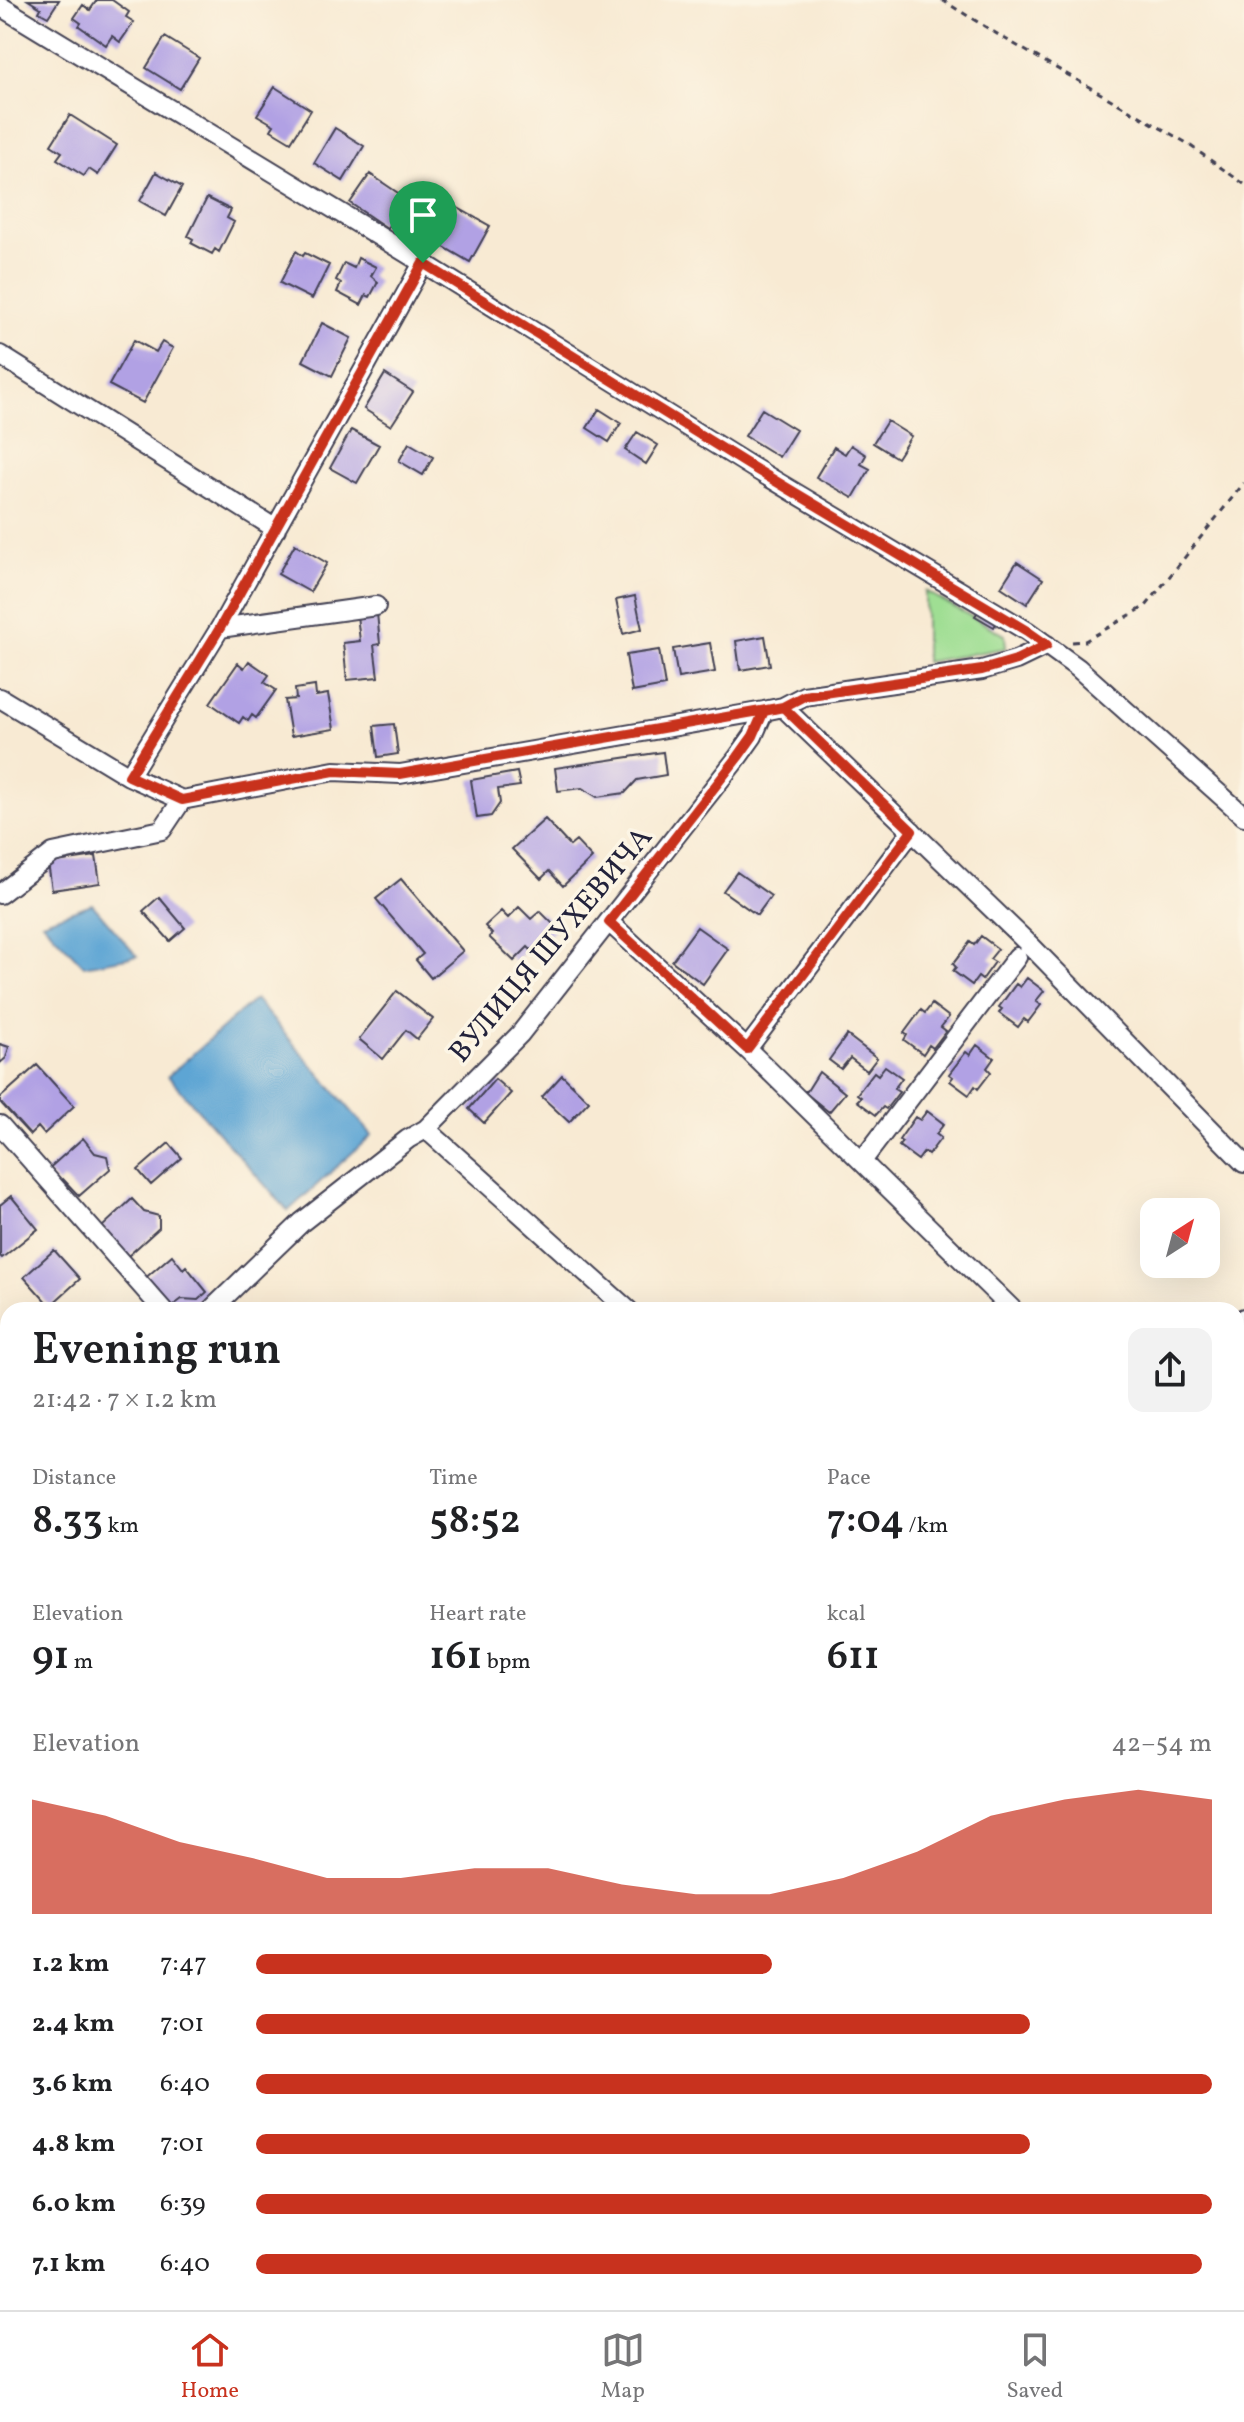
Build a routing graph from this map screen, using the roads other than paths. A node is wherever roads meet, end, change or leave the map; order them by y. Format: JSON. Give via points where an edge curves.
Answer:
{"nodes":[{"id":1,"x":0,"y":6,"type":"edge"},
{"id":2,"x":423,"y":263,"type":"junction"},
{"id":3,"x":0,"y":355,"type":"edge"},
{"id":4,"x":276,"y":529,"type":"junction"},
{"id":5,"x":376,"y":606,"type":"dead end"},
{"id":6,"x":220,"y":628,"type":"junction"},
{"id":7,"x":1047,"y":645,"type":"junction"},
{"id":8,"x":0,"y":698,"type":"edge"},
{"id":9,"x":773,"y":709,"type":"junction"},
{"id":10,"x":129,"y":776,"type":"junction"},
{"id":11,"x":182,"y":800,"type":"junction"},
{"id":12,"x":1244,"y":816,"type":"edge"},
{"id":13,"x":912,"y":831,"type":"junction"},
{"id":14,"x":0,"y":894,"type":"edge"},
{"id":15,"x":609,"y":922,"type":"junction"},
{"id":16,"x":1017,"y":957,"type":"dead end"},
{"id":17,"x":747,"y":1049,"type":"junction"},
{"id":18,"x":0,"y":1125,"type":"edge"},
{"id":19,"x":426,"y":1129,"type":"junction"},
{"id":20,"x":862,"y":1161,"type":"junction"},
{"id":21,"x":1244,"y":1163,"type":"edge"},
{"id":22,"x":156,"y":1302,"type":"edge"},
{"id":23,"x":219,"y":1302,"type":"edge"},
{"id":24,"x":619,"y":1302,"type":"edge"},
{"id":25,"x":1005,"y":1302,"type":"edge"}],
"edges":[{"from":1,"to":2,"type":"street"},
{"from":2,"to":4,"type":"street"},
{"from":2,"to":7,"type":"street"},
{"from":3,"to":4,"type":"street"},
{"from":4,"to":6,"type":"street"},
{"from":5,"to":6,"type":"street"},
{"from":6,"to":10,"type":"street"},
{"from":7,"to":9,"type":"street","via":[[982,670],[804,696]]},
{"from":7,"to":12,"type":"street"},
{"from":8,"to":10,"type":"street"},
{"from":9,"to":11,"type":"street","via":[[400,774],[334,771]]},
{"from":9,"to":13,"type":"street"},
{"from":9,"to":15,"type":"street","name":"ВУЛИЦЯ ШУХЕВИЧА"},
{"from":10,"to":11,"type":"street"},
{"from":11,"to":14,"type":"street","via":[[162,830],[53,853]]},
{"from":13,"to":17,"type":"street"},
{"from":13,"to":21,"type":"street"},
{"from":15,"to":17,"type":"street"},
{"from":15,"to":19,"type":"street","name":"ВУЛИЦЯ ШУХЕВИЧА","via":[[520,1034]]},
{"from":16,"to":20,"type":"street"},
{"from":17,"to":20,"type":"street"},
{"from":18,"to":22,"type":"street"},
{"from":19,"to":23,"type":"street","name":"ВУЛИЦЯ ШУХЕВИЧА","via":[[302,1222]]},
{"from":19,"to":24,"type":"street"},
{"from":20,"to":25,"type":"street"}]}
